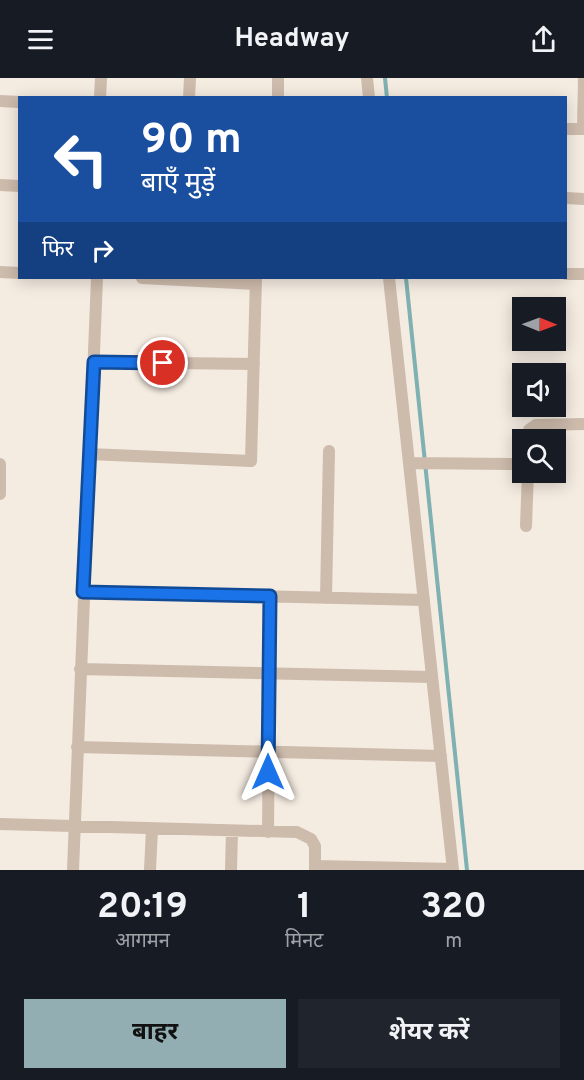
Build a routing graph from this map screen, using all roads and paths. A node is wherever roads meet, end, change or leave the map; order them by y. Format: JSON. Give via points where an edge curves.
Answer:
{"nodes":[{"id":1,"x":101,"y":78,"type":"edge"},
{"id":2,"x":190,"y":78,"type":"edge"},
{"id":3,"x":278,"y":78,"type":"edge"},
{"id":4,"x":367,"y":78,"type":"edge"},
{"id":5,"x":584,"y":78,"type":"edge"},
{"id":6,"x":100,"y":96,"type":"edge"},
{"id":7,"x":189,"y":96,"type":"edge"},
{"id":8,"x":278,"y":96,"type":"edge"},
{"id":9,"x":369,"y":96,"type":"edge"},
{"id":10,"x":0,"y":101,"type":"edge"},
{"id":11,"x":18,"y":102,"type":"edge"},
{"id":12,"x":567,"y":129,"type":"edge"},
{"id":13,"x":583,"y":129,"type":"edge"},
{"id":14,"x":0,"y":185,"type":"edge"},
{"id":15,"x":18,"y":186,"type":"edge"},
{"id":16,"x":567,"y":198,"type":"edge"},
{"id":17,"x":584,"y":199,"type":"edge"},
{"id":18,"x":0,"y":272,"type":"edge"},
{"id":19,"x":18,"y":273,"type":"edge"},
{"id":20,"x":567,"y":274,"type":"edge"},
{"id":21,"x":584,"y":274,"type":"edge"},
{"id":22,"x":97,"y":279,"type":"edge"},
{"id":23,"x":180,"y":279,"type":"edge"},
{"id":24,"x":389,"y":279,"type":"edge"},
{"id":25,"x":256,"y":281,"type":"edge"},
{"id":26,"x":94,"y":362,"type":"junction"},
{"id":27,"x":254,"y":364,"type":"junction"},
{"id":28,"x":584,"y":424,"type":"edge"},
{"id":29,"x":530,"y":429,"type":"edge"},
{"id":30,"x":330,"y":451,"type":"dead end"},
{"id":31,"x":89,"y":454,"type":"junction"},
{"id":32,"x":415,"y":463,"type":"junction"},
{"id":33,"x":0,"y":464,"type":"edge"},
{"id":34,"x":512,"y":464,"type":"edge"},
{"id":35,"x":528,"y":483,"type":"edge"},
{"id":36,"x":0,"y":494,"type":"edge"},
{"id":37,"x":526,"y":526,"type":"dead end"},
{"id":38,"x":83,"y":592,"type":"junction"},
{"id":39,"x":270,"y":596,"type":"junction"},
{"id":40,"x":326,"y":598,"type":"junction"},
{"id":41,"x":424,"y":600,"type":"junction"},
{"id":42,"x":80,"y":669,"type":"junction"},
{"id":43,"x":268,"y":674,"type":"junction"},
{"id":44,"x":432,"y":677,"type":"junction"},
{"id":45,"x":77,"y":747,"type":"junction"},
{"id":46,"x":268,"y":752,"type":"junction"},
{"id":47,"x":441,"y":756,"type":"junction"},
{"id":48,"x":0,"y":824,"type":"edge"},
{"id":49,"x":74,"y":826,"type":"junction"},
{"id":50,"x":152,"y":829,"type":"junction"},
{"id":51,"x":232,"y":831,"type":"junction"},
{"id":52,"x":268,"y":832,"type":"junction"},
{"id":53,"x":316,"y":868,"type":"edge"},
{"id":54,"x":73,"y":870,"type":"edge"},
{"id":55,"x":150,"y":870,"type":"edge"},
{"id":56,"x":231,"y":870,"type":"edge"},
{"id":57,"x":453,"y":870,"type":"edge"}],
"edges":[{"from":1,"to":6,"type":"street"},
{"from":2,"to":7,"type":"street"},
{"from":3,"to":8,"type":"street"},
{"from":4,"to":9,"type":"street"},
{"from":5,"to":13,"type":"street"},
{"from":10,"to":11,"type":"street"},
{"from":12,"to":13,"type":"street"},
{"from":14,"to":15,"type":"street"},
{"from":16,"to":17,"type":"street"},
{"from":18,"to":19,"type":"street"},
{"from":20,"to":21,"type":"street"},
{"from":22,"to":26,"type":"street"},
{"from":23,"to":25,"type":"street"},
{"from":24,"to":32,"type":"street"},
{"from":25,"to":27,"type":"street"},
{"from":26,"to":27,"type":"street"},
{"from":26,"to":31,"type":"street"},
{"from":27,"to":31,"type":"street","via":[[251,461]]},
{"from":28,"to":29,"type":"street","via":[[536,425]]},
{"from":30,"to":40,"type":"street"},
{"from":31,"to":38,"type":"street"},
{"from":32,"to":34,"type":"street"},
{"from":32,"to":41,"type":"street"},
{"from":33,"to":36,"type":"street"},
{"from":35,"to":37,"type":"street"},
{"from":38,"to":39,"type":"street"},
{"from":38,"to":42,"type":"street"},
{"from":39,"to":40,"type":"street"},
{"from":39,"to":43,"type":"street"},
{"from":40,"to":41,"type":"street"},
{"from":41,"to":44,"type":"street"},
{"from":42,"to":43,"type":"street"},
{"from":42,"to":45,"type":"street"},
{"from":43,"to":44,"type":"street"},
{"from":43,"to":46,"type":"street"},
{"from":44,"to":47,"type":"street"},
{"from":45,"to":46,"type":"street"},
{"from":45,"to":49,"type":"street"},
{"from":46,"to":47,"type":"street"},
{"from":46,"to":52,"type":"street"},
{"from":47,"to":57,"type":"street"},
{"from":48,"to":49,"type":"street"},
{"from":49,"to":50,"type":"street"},
{"from":49,"to":54,"type":"street"},
{"from":50,"to":51,"type":"street"},
{"from":50,"to":55,"type":"street"},
{"from":51,"to":52,"type":"street"},
{"from":51,"to":56,"type":"street"},
{"from":52,"to":53,"type":"street","via":[[305,834],[315,846]]},
{"from":53,"to":57,"type":"street"}]}
